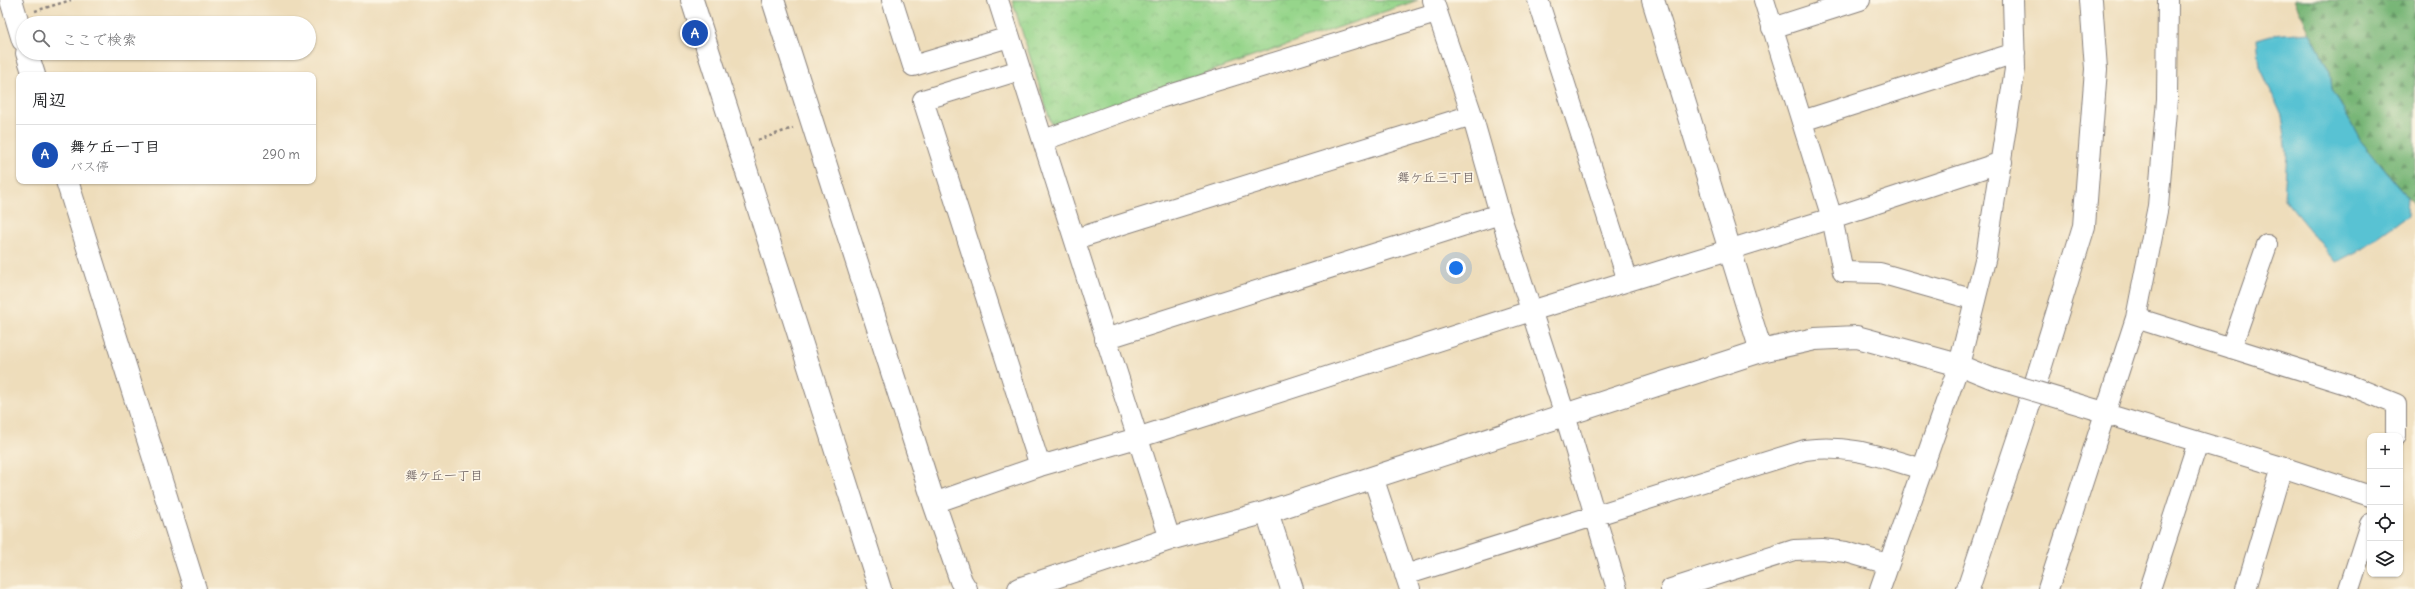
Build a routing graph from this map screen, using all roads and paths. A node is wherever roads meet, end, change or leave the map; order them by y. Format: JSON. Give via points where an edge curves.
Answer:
{"nodes":[{"id":1,"x":71,"y":0,"type":"edge"},
{"id":2,"x":692,"y":0,"type":"edge"},
{"id":3,"x":773,"y":0,"type":"edge"},
{"id":4,"x":892,"y":0,"type":"edge"},
{"id":5,"x":998,"y":0,"type":"edge"},
{"id":6,"x":1538,"y":0,"type":"edge"},
{"id":7,"x":1653,"y":0,"type":"edge"},
{"id":8,"x":1764,"y":0,"type":"edge"},
{"id":9,"x":1860,"y":0,"type":"edge"},
{"id":10,"x":2014,"y":0,"type":"edge"},
{"id":11,"x":2091,"y":0,"type":"edge"},
{"id":12,"x":2168,"y":0,"type":"edge"},
{"id":13,"x":1434,"y":6,"type":"edge"},
{"id":14,"x":13,"y":8,"type":"edge"},
{"id":15,"x":16,"y":18,"type":"edge"},
{"id":16,"x":1772,"y":28,"type":"junction"},
{"id":17,"x":1009,"y":37,"type":"junction"},
{"id":18,"x":2015,"y":53,"type":"junction"},
{"id":19,"x":29,"y":60,"type":"edge"},
{"id":20,"x":1020,"y":70,"type":"junction"},
{"id":21,"x":33,"y":72,"type":"edge"},
{"id":22,"x":1472,"y":115,"type":"junction"},
{"id":23,"x":1802,"y":121,"type":"junction"},
{"id":24,"x":812,"y":122,"type":"junction"},
{"id":25,"x":1044,"y":140,"type":"junction"},
{"id":26,"x":738,"y":147,"type":"junction"},
{"id":27,"x":2002,"y":162,"type":"junction"},
{"id":28,"x":68,"y":184,"type":"edge"},
{"id":29,"x":1500,"y":214,"type":"junction"},
{"id":30,"x":1832,"y":218,"type":"junction"},
{"id":31,"x":1075,"y":239,"type":"junction"},
{"id":32,"x":2267,"y":245,"type":"dead end"},
{"id":33,"x":1729,"y":250,"type":"junction"},
{"id":34,"x":1628,"y":281,"type":"junction"},
{"id":35,"x":1976,"y":300,"type":"junction"},
{"id":36,"x":1531,"y":311,"type":"junction"},
{"id":37,"x":2136,"y":318,"type":"junction"},
{"id":38,"x":1105,"y":339,"type":"junction"},
{"id":39,"x":2231,"y":348,"type":"junction"},
{"id":40,"x":1761,"y":351,"type":"junction"},
{"id":41,"x":1959,"y":366,"type":"junction"},
{"id":42,"x":2100,"y":412,"type":"junction"},
{"id":43,"x":1565,"y":415,"type":"junction"},
{"id":44,"x":2396,"y":433,"type":"edge"},
{"id":45,"x":1136,"y":438,"type":"junction"},
{"id":46,"x":2198,"y":442,"type":"junction"},
{"id":47,"x":1040,"y":466,"type":"junction"},
{"id":48,"x":2282,"y":467,"type":"junction"},
{"id":49,"x":1922,"y":469,"type":"junction"},
{"id":50,"x":1373,"y":477,"type":"junction"},
{"id":51,"x":2367,"y":495,"type":"edge"},
{"id":52,"x":934,"y":503,"type":"junction"},
{"id":53,"x":1267,"y":512,"type":"junction"},
{"id":54,"x":1595,"y":515,"type":"junction"},
{"id":55,"x":2367,"y":533,"type":"edge"},
{"id":56,"x":1170,"y":539,"type":"junction"},
{"id":57,"x":1888,"y":564,"type":"junction"},
{"id":58,"x":1408,"y":582,"type":"edge"},
{"id":59,"x":195,"y":589,"type":"edge"},
{"id":60,"x":880,"y":589,"type":"edge"},
{"id":61,"x":966,"y":589,"type":"edge"},
{"id":62,"x":1019,"y":589,"type":"edge"},
{"id":63,"x":1292,"y":589,"type":"edge"},
{"id":64,"x":1617,"y":589,"type":"edge"},
{"id":65,"x":1671,"y":589,"type":"edge"},
{"id":66,"x":1880,"y":589,"type":"edge"},
{"id":67,"x":1968,"y":589,"type":"edge"},
{"id":68,"x":2048,"y":589,"type":"edge"},
{"id":69,"x":2150,"y":589,"type":"edge"},
{"id":70,"x":2246,"y":589,"type":"edge"},
{"id":71,"x":2349,"y":589,"type":"edge"}],
"edges":[{"from":1,"to":14,"type":"path"},
{"from":2,"to":26,"type":"street"},
{"from":3,"to":24,"type":"street"},
{"from":4,"to":17,"type":"street","via":[[913,66]]},
{"from":5,"to":17,"type":"street"},
{"from":6,"to":34,"type":"street"},
{"from":7,"to":33,"type":"street"},
{"from":8,"to":16,"type":"street"},
{"from":9,"to":16,"type":"street"},
{"from":10,"to":18,"type":"street"},
{"from":11,"to":67,"type":"street","via":[[2096,69],[2084,226],[2023,424]]},
{"from":12,"to":37,"type":"street","via":[[2167,99],[2158,206]]},
{"from":13,"to":22,"type":"street"},
{"from":13,"to":25,"type":"street","via":[[1160,98]]},
{"from":14,"to":15,"type":"street"},
{"from":16,"to":23,"type":"street"},
{"from":17,"to":20,"type":"street"},
{"from":18,"to":23,"type":"street"},
{"from":18,"to":27,"type":"street"},
{"from":19,"to":21,"type":"street"},
{"from":20,"to":25,"type":"street"},
{"from":20,"to":47,"type":"street","via":[[923,100]]},
{"from":22,"to":29,"type":"street"},
{"from":22,"to":31,"type":"street"},
{"from":23,"to":30,"type":"street"},
{"from":24,"to":26,"type":"path"},
{"from":24,"to":52,"type":"street"},
{"from":25,"to":31,"type":"street"},
{"from":26,"to":60,"type":"street"},
{"from":27,"to":30,"type":"street"},
{"from":27,"to":35,"type":"street"},
{"from":28,"to":59,"type":"street"},
{"from":29,"to":36,"type":"street"},
{"from":29,"to":38,"type":"street"},
{"from":30,"to":33,"type":"street"},
{"from":30,"to":35,"type":"street","via":[[1843,272],[1880,273]]},
{"from":31,"to":38,"type":"street"},
{"from":32,"to":39,"type":"street"},
{"from":33,"to":34,"type":"street"},
{"from":33,"to":40,"type":"street"},
{"from":34,"to":36,"type":"street"},
{"from":35,"to":41,"type":"street"},
{"from":36,"to":43,"type":"street"},
{"from":36,"to":45,"type":"street"},
{"from":37,"to":39,"type":"street"},
{"from":37,"to":42,"type":"street"},
{"from":38,"to":45,"type":"street"},
{"from":39,"to":44,"type":"street","via":[[2349,385],[2396,404]]},
{"from":40,"to":41,"type":"street","via":[[1815,339],[1857,337]]},
{"from":40,"to":43,"type":"street"},
{"from":41,"to":42,"type":"street","bridge":true},
{"from":41,"to":49,"type":"street"},
{"from":42,"to":46,"type":"street"},
{"from":42,"to":68,"type":"street"},
{"from":43,"to":50,"type":"street"},
{"from":43,"to":54,"type":"street"},
{"from":45,"to":47,"type":"street"},
{"from":45,"to":56,"type":"street"},
{"from":46,"to":48,"type":"street"},
{"from":46,"to":69,"type":"street"},
{"from":47,"to":52,"type":"street"},
{"from":48,"to":51,"type":"street"},
{"from":48,"to":70,"type":"street"},
{"from":49,"to":54,"type":"street","via":[[1856,449],[1829,447],[1806,450]]},
{"from":49,"to":57,"type":"street"},
{"from":50,"to":53,"type":"street"},
{"from":50,"to":58,"type":"street"},
{"from":52,"to":61,"type":"street"},
{"from":53,"to":56,"type":"street"},
{"from":53,"to":63,"type":"street"},
{"from":54,"to":58,"type":"street"},
{"from":54,"to":64,"type":"street"},
{"from":55,"to":71,"type":"street"},
{"from":56,"to":62,"type":"street"},
{"from":57,"to":65,"type":"street","via":[[1846,552],[1822,549],[1794,550]]},
{"from":57,"to":66,"type":"street"}]}
